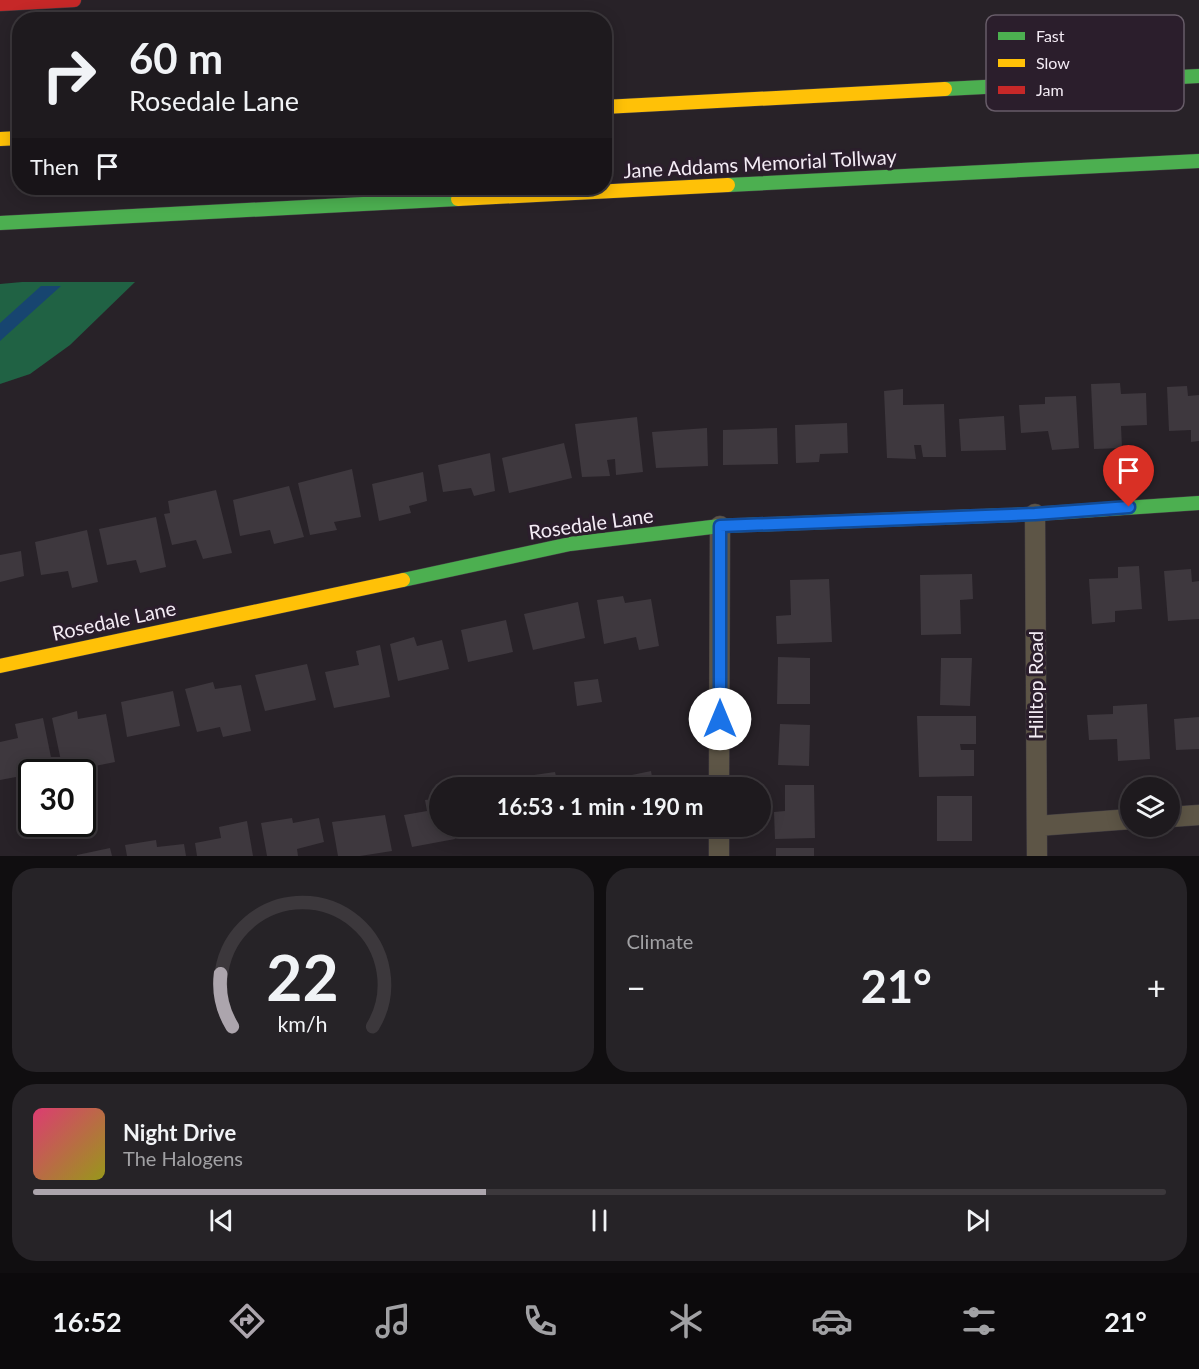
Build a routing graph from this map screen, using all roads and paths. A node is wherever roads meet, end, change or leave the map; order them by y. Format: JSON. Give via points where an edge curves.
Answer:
{"nodes":[{"id":1,"x":74,"y":0,"type":"edge"},
{"id":2,"x":0,"y":4,"type":"edge"},
{"id":3,"x":1199,"y":76,"type":"edge"},
{"id":4,"x":1184,"y":77,"type":"edge"},
{"id":5,"x":986,"y":87,"type":"edge"},
{"id":6,"x":612,"y":107,"type":"edge"},
{"id":7,"x":1199,"y":161,"type":"edge"},
{"id":8,"x":612,"y":191,"type":"edge"},
{"id":9,"x":541,"y":195,"type":"edge"},
{"id":10,"x":0,"y":223,"type":"edge"},
{"id":11,"x":1199,"y":502,"type":"edge"},
{"id":12,"x":1035,"y":514,"type":"junction"},
{"id":13,"x":720,"y":526,"type":"junction"},
{"id":14,"x":0,"y":666,"type":"edge"},
{"id":15,"x":719,"y":777,"type":"edge"},
{"id":16,"x":1199,"y":815,"type":"edge"},
{"id":17,"x":1180,"y":816,"type":"edge"},
{"id":18,"x":1120,"y":820,"type":"edge"},
{"id":19,"x":1037,"y":825,"type":"junction"},
{"id":20,"x":719,"y":837,"type":"edge"},
{"id":21,"x":719,"y":856,"type":"edge"},
{"id":22,"x":1037,"y":856,"type":"edge"}],
"edges":[{"from":1,"to":2,"type":"main road"},
{"from":3,"to":4,"type":"main road"},
{"from":5,"to":6,"type":"main road"},
{"from":7,"to":8,"type":"main road","name":"Jane Addams Memorial Tollway"},
{"from":9,"to":10,"type":"main road","name":"Jane Addams Memorial Tollway"},
{"from":11,"to":12,"type":"main road","name":"Rosedale Lane"},
{"from":12,"to":13,"type":"main road","name":"Rosedale Lane"},
{"from":12,"to":19,"type":"street","name":"Hilltop Road"},
{"from":13,"to":14,"type":"main road","name":"Rosedale Lane","via":[[570,544]]},
{"from":13,"to":15,"type":"street"},
{"from":16,"to":17,"type":"street"},
{"from":18,"to":19,"type":"street"},
{"from":19,"to":22,"type":"street","name":"Hilltop Road"},
{"from":20,"to":21,"type":"street"}]}
